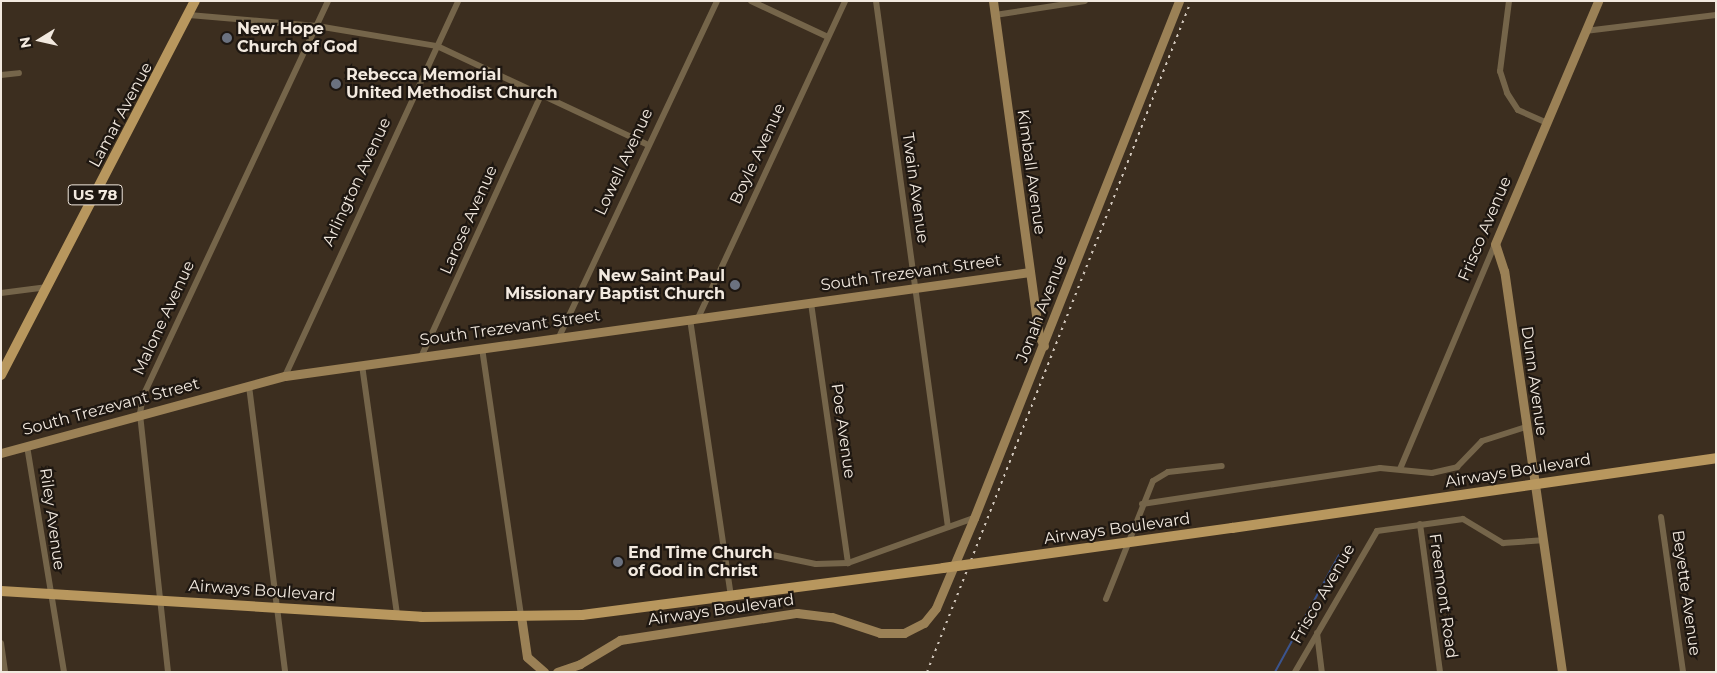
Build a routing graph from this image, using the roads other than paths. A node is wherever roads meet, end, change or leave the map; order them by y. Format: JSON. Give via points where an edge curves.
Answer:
{"nodes":[{"id":1,"x":195,"y":1,"type":"edge"},
{"id":2,"x":328,"y":1,"type":"edge"},
{"id":3,"x":458,"y":1,"type":"edge"},
{"id":4,"x":717,"y":1,"type":"edge"},
{"id":5,"x":751,"y":1,"type":"edge"},
{"id":6,"x":845,"y":1,"type":"edge"},
{"id":7,"x":876,"y":1,"type":"edge"},
{"id":8,"x":993,"y":1,"type":"edge"},
{"id":9,"x":1085,"y":1,"type":"edge"},
{"id":10,"x":1179,"y":1,"type":"edge"},
{"id":11,"x":1509,"y":1,"type":"edge"},
{"id":12,"x":1598,"y":1,"type":"edge"},
{"id":13,"x":189,"y":15,"type":"junction"},
{"id":14,"x":994,"y":15,"type":"junction"},
{"id":15,"x":1716,"y":15,"type":"edge"},
{"id":16,"x":316,"y":26,"type":"junction"},
{"id":17,"x":1585,"y":31,"type":"junction"},
{"id":18,"x":828,"y":37,"type":"junction"},
{"id":19,"x":437,"y":46,"type":"junction"},
{"id":20,"x":19,"y":73,"type":"dead end"},
{"id":21,"x":1,"y":75,"type":"edge"},
{"id":22,"x":540,"y":97,"type":"junction"},
{"id":23,"x":1547,"y":123,"type":"junction"},
{"id":24,"x":646,"y":144,"type":"junction"},
{"id":25,"x":1495,"y":244,"type":"junction"},
{"id":26,"x":1030,"y":272,"type":"junction"},
{"id":27,"x":48,"y":287,"type":"junction"},
{"id":28,"x":915,"y":287,"type":"junction"},
{"id":29,"x":1,"y":293,"type":"edge"},
{"id":30,"x":811,"y":302,"type":"junction"},
{"id":31,"x":694,"y":319,"type":"junction"},
{"id":32,"x":559,"y":337,"type":"junction"},
{"id":33,"x":1044,"y":346,"type":"junction"},
{"id":34,"x":482,"y":348,"type":"junction"},
{"id":35,"x":422,"y":355,"type":"junction"},
{"id":36,"x":362,"y":365,"type":"junction"},
{"id":37,"x":1,"y":375,"type":"edge"},
{"id":38,"x":285,"y":376,"type":"junction"},
{"id":39,"x":249,"y":386,"type":"junction"},
{"id":40,"x":140,"y":414,"type":"junction"},
{"id":41,"x":1526,"y":427,"type":"junction"},
{"id":42,"x":27,"y":446,"type":"junction"},
{"id":43,"x":1,"y":453,"type":"edge"},
{"id":44,"x":1716,"y":458,"type":"edge"},
{"id":45,"x":1222,"y":466,"type":"dead end"},
{"id":46,"x":1400,"y":469,"type":"junction"},
{"id":47,"x":1534,"y":484,"type":"junction"},
{"id":48,"x":1142,"y":504,"type":"junction"},
{"id":49,"x":1661,"y":517,"type":"dead end"},
{"id":50,"x":974,"y":518,"type":"junction"},
{"id":51,"x":1420,"y":524,"type":"junction"},
{"id":52,"x":948,"y":527,"type":"junction"},
{"id":53,"x":1542,"y":540,"type":"junction"},
{"id":54,"x":725,"y":552,"type":"junction"},
{"id":55,"x":848,"y":563,"type":"junction"},
{"id":56,"x":1,"y":591,"type":"edge"},
{"id":57,"x":52,"y":596,"type":"junction"},
{"id":58,"x":731,"y":599,"type":"junction"},
{"id":59,"x":1106,"y":599,"type":"dead end"},
{"id":60,"x":163,"y":600,"type":"junction"},
{"id":61,"x":280,"y":608,"type":"junction"},
{"id":62,"x":397,"y":615,"type":"junction"},
{"id":63,"x":521,"y":616,"type":"junction"},
{"id":64,"x":924,"y":623,"type":"joint"},
{"id":65,"x":1316,"y":633,"type":"junction"},
{"id":66,"x":1,"y":643,"type":"edge"},
{"id":67,"x":580,"y":668,"type":"edge"},
{"id":68,"x":5,"y":672,"type":"edge"},
{"id":69,"x":64,"y":672,"type":"edge"},
{"id":70,"x":168,"y":672,"type":"edge"},
{"id":71,"x":285,"y":672,"type":"edge"},
{"id":72,"x":544,"y":672,"type":"edge"},
{"id":73,"x":557,"y":672,"type":"edge"},
{"id":74,"x":1295,"y":672,"type":"edge"},
{"id":75,"x":1322,"y":672,"type":"edge"},
{"id":76,"x":1440,"y":672,"type":"edge"},
{"id":77,"x":1562,"y":672,"type":"edge"},
{"id":78,"x":1683,"y":672,"type":"edge"}],
"edges":[{"from":1,"to":13,"type":"main road","name":"Lamar Avenue","number":"US 78"},
{"from":2,"to":16,"type":"street","name":"Malone Avenue"},
{"from":3,"to":19,"type":"street","name":"Arlington Avenue"},
{"from":4,"to":24,"type":"street","name":"Lowell Avenue"},
{"from":5,"to":18,"type":"street"},
{"from":6,"to":18,"type":"street","name":"Boyle Avenue"},
{"from":7,"to":28,"type":"street","name":"Twain Avenue"},
{"from":8,"to":14,"type":"street","name":"Kimball Avenue"},
{"from":9,"to":14,"type":"street"},
{"from":10,"to":33,"type":"street","name":"Jonah Avenue"},
{"from":11,"to":23,"type":"street","via":[[1500,71],[1507,93],[1518,110]]},
{"from":12,"to":17,"type":"street","name":"Frisco Avenue"},
{"from":13,"to":16,"type":"street"},
{"from":13,"to":27,"type":"main road","name":"Lamar Avenue","number":"US 78"},
{"from":14,"to":26,"type":"street","name":"Kimball Avenue"},
{"from":15,"to":17,"type":"street"},
{"from":16,"to":19,"type":"street"},
{"from":16,"to":40,"type":"street","name":"Malone Avenue","via":[[143,396]]},
{"from":17,"to":23,"type":"street","name":"Frisco Avenue"},
{"from":18,"to":31,"type":"street","name":"Boyle Avenue"},
{"from":19,"to":22,"type":"street"},
{"from":19,"to":38,"type":"street","name":"Arlington Avenue"},
{"from":20,"to":21,"type":"street"},
{"from":22,"to":24,"type":"street"},
{"from":22,"to":35,"type":"street","name":"Larose Avenue"},
{"from":23,"to":25,"type":"street","name":"Frisco Avenue"},
{"from":24,"to":32,"type":"street","name":"Lowell Avenue"},
{"from":25,"to":41,"type":"street","name":"Dunn Avenue","via":[[1504,271]]},
{"from":25,"to":46,"type":"street","name":"Frisco Avenue"},
{"from":26,"to":28,"type":"street","name":"South Trezevant Street"},
{"from":26,"to":33,"type":"street","name":"Kimball Avenue"},
{"from":27,"to":29,"type":"street"},
{"from":27,"to":37,"type":"main road","name":"Lamar Avenue","number":"US 78"},
{"from":28,"to":30,"type":"street","name":"South Trezevant Street"},
{"from":28,"to":52,"type":"street","name":"Twain Avenue"},
{"from":30,"to":31,"type":"street","name":"South Trezevant Street"},
{"from":30,"to":55,"type":"street","name":"Poe Avenue"},
{"from":31,"to":32,"type":"street","name":"South Trezevant Street"},
{"from":31,"to":54,"type":"street"},
{"from":32,"to":34,"type":"street","name":"South Trezevant Street"},
{"from":33,"to":50,"type":"street","name":"Jonah Avenue"},
{"from":34,"to":35,"type":"street","name":"South Trezevant Street"},
{"from":34,"to":63,"type":"street"},
{"from":35,"to":36,"type":"street","name":"South Trezevant Street"},
{"from":36,"to":38,"type":"street","name":"South Trezevant Street"},
{"from":36,"to":62,"type":"street"},
{"from":38,"to":39,"type":"street","name":"South Trezevant Street"},
{"from":39,"to":40,"type":"street","name":"South Trezevant Street"},
{"from":39,"to":61,"type":"street"},
{"from":40,"to":42,"type":"street","name":"South Trezevant Street"},
{"from":40,"to":60,"type":"street","name":"Malone Avenue"},
{"from":41,"to":46,"type":"street","name":"Airways Boulevard","via":[[1482,441],[1457,466],[1414,474]]},
{"from":41,"to":47,"type":"street","name":"Dunn Avenue"},
{"from":42,"to":43,"type":"street","name":"South Trezevant Street"},
{"from":42,"to":57,"type":"street","name":"Riley Avenue"},
{"from":44,"to":47,"type":"main road","name":"Airways Boulevard"},
{"from":45,"to":48,"type":"street","via":[[1161,474]]},
{"from":46,"to":48,"type":"street","name":"Airways Boulevard","via":[[1380,468]]},
{"from":47,"to":53,"type":"street","name":"Dunn Avenue"},
{"from":47,"to":58,"type":"main road","name":"Airways Boulevard","bridge":true},
{"from":48,"to":59,"type":"street"},
{"from":49,"to":78,"type":"street","name":"Beyette Avenue"},
{"from":50,"to":52,"type":"street"},
{"from":50,"to":64,"type":"street","name":"Jonah Avenue","via":[[936,608]]},
{"from":51,"to":53,"type":"street","via":[[1463,519],[1503,543]]},
{"from":51,"to":65,"type":"street","name":"Frisco Avenue","via":[[1377,531]]},
{"from":51,"to":76,"type":"street","name":"Freemont Road"},
{"from":52,"to":55,"type":"street"},
{"from":53,"to":77,"type":"street","name":"Dunn Avenue"},
{"from":54,"to":55,"type":"street","via":[[753,551],[816,564]]},
{"from":54,"to":58,"type":"street"},
{"from":56,"to":57,"type":"main road","name":"Airways Boulevard"},
{"from":57,"to":60,"type":"main road","name":"Airways Boulevard"},
{"from":57,"to":69,"type":"street","name":"Riley Avenue"},
{"from":58,"to":63,"type":"main road","name":"Airways Boulevard","via":[[582,615]]},
{"from":60,"to":61,"type":"main road","name":"Airways Boulevard"},
{"from":60,"to":70,"type":"street","name":"Malone Avenue"},
{"from":61,"to":62,"type":"main road","name":"Airways Boulevard"},
{"from":61,"to":71,"type":"street"},
{"from":62,"to":63,"type":"main road","name":"Airways Boulevard"},
{"from":63,"to":72,"type":"street","via":[[527,656]]},
{"from":64,"to":67,"type":"street","name":"Airways Boulevard","via":[[904,633],[880,633],[832,617],[797,613],[620,640]]},
{"from":65,"to":74,"type":"street","name":"Frisco Avenue"},
{"from":65,"to":75,"type":"street"},
{"from":66,"to":68,"type":"street"},
{"from":67,"to":73,"type":"street","name":"Airways Boulevard"}]}
